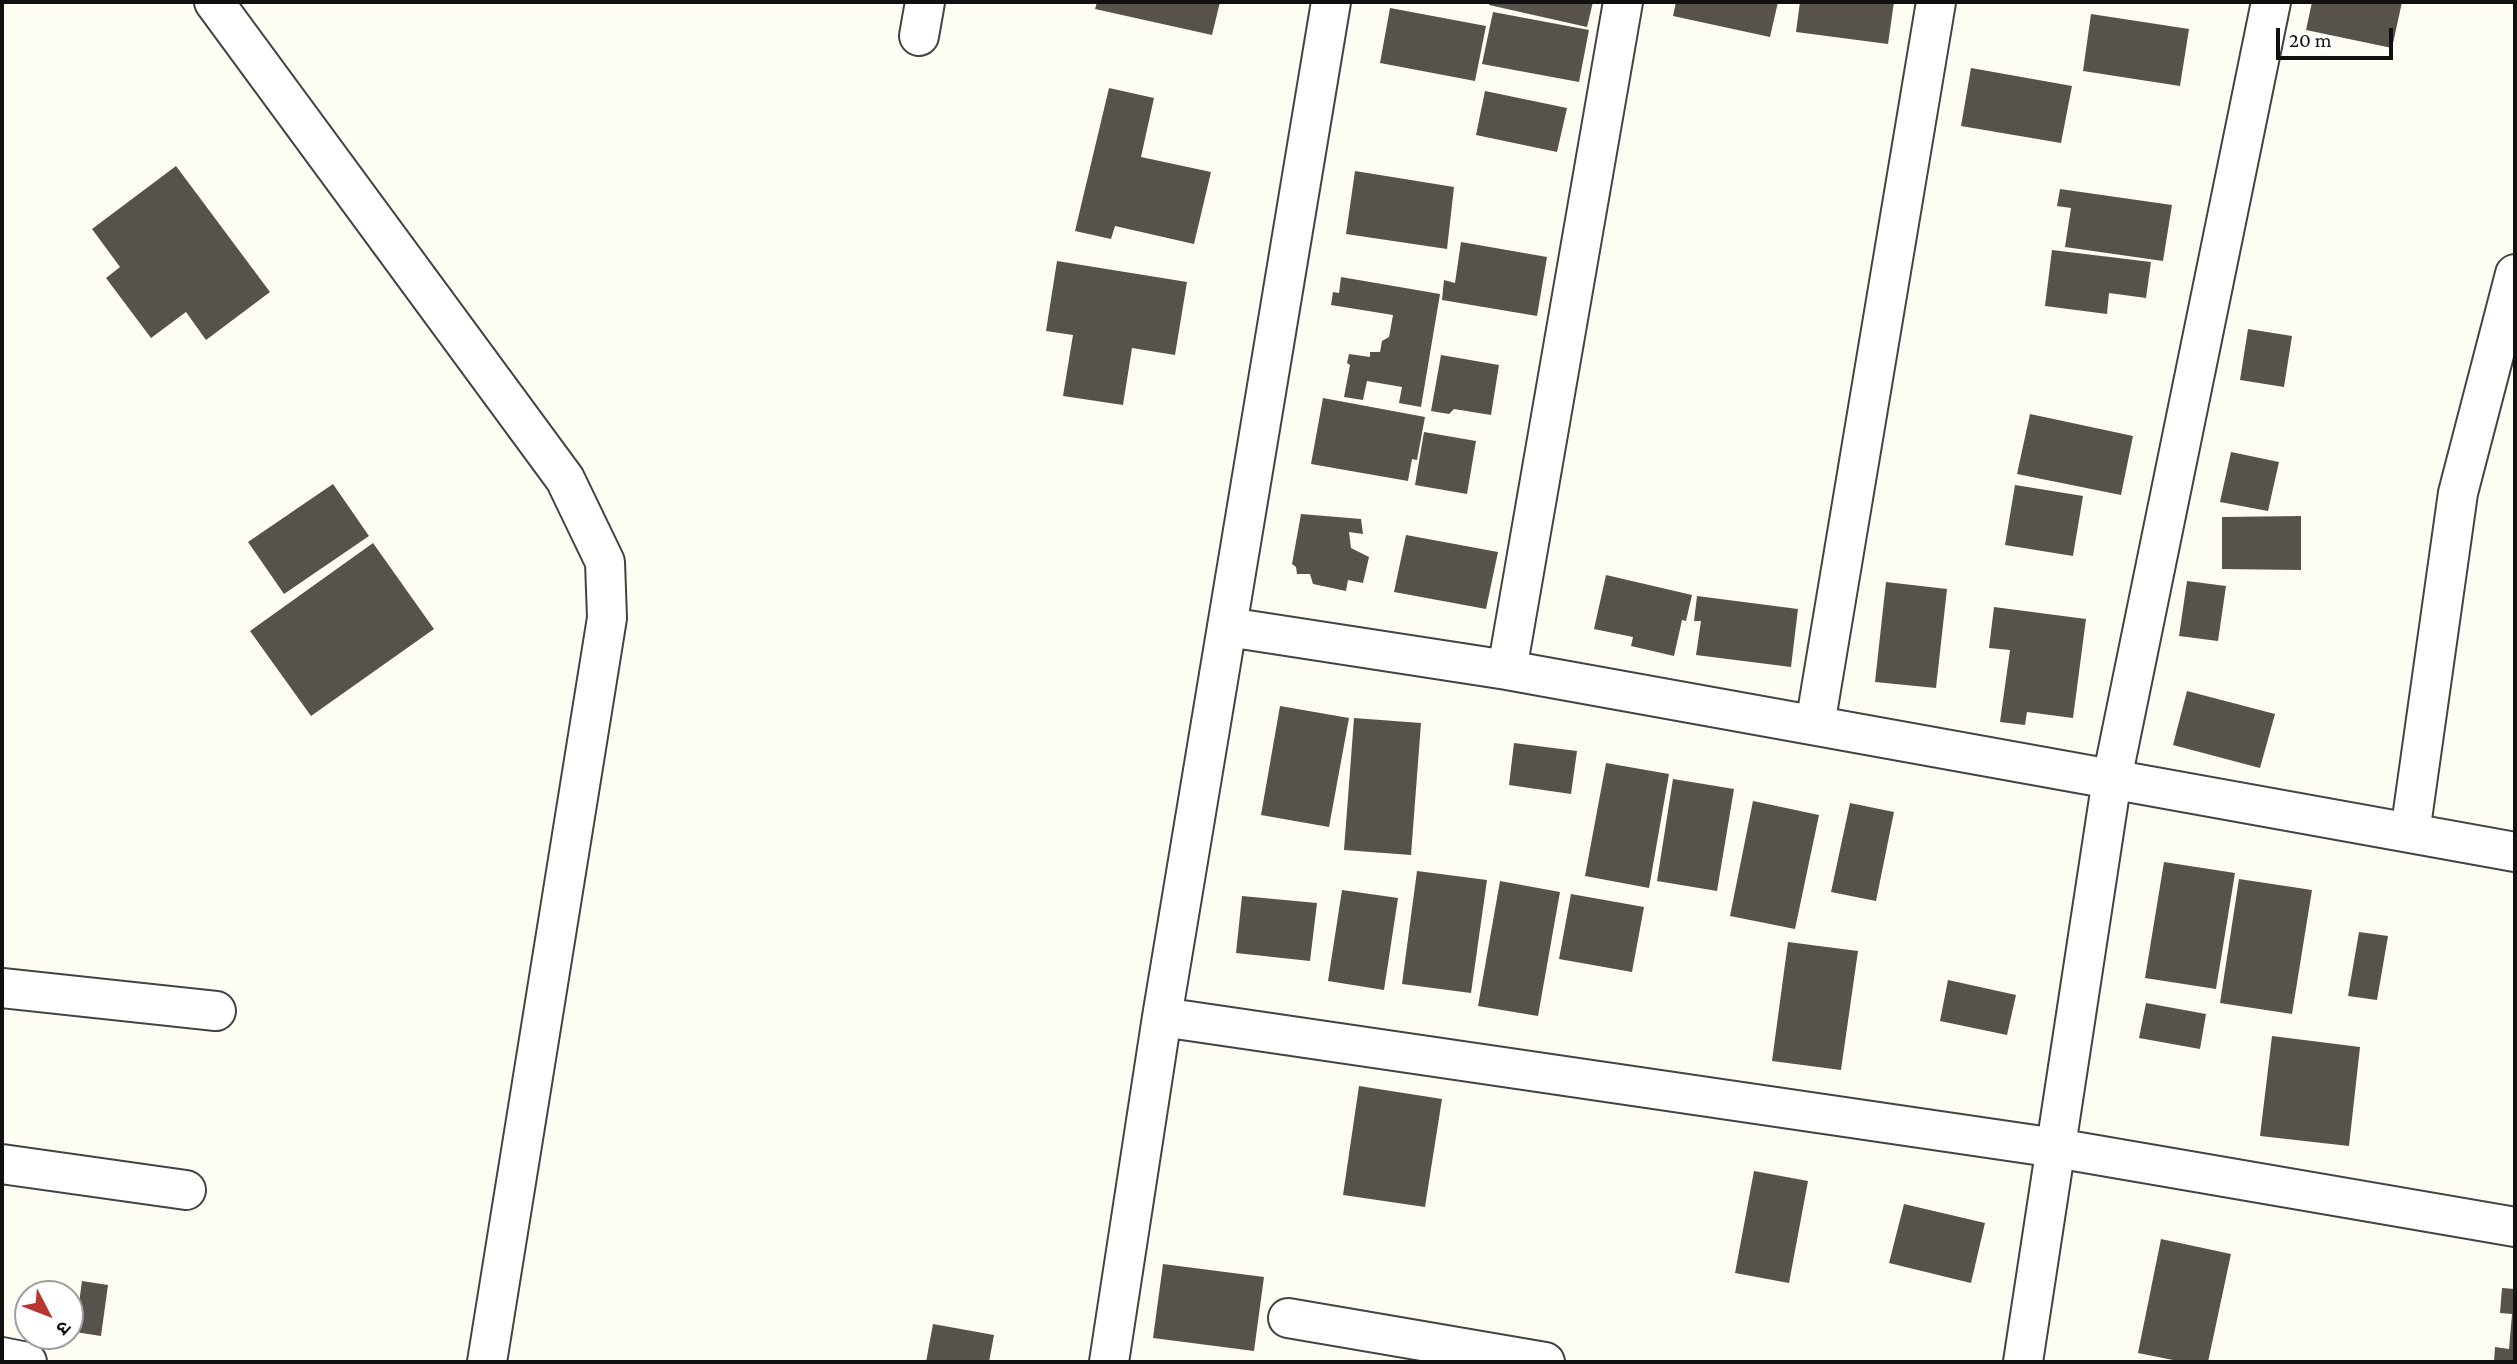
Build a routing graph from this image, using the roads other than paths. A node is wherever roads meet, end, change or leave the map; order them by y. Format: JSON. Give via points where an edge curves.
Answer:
{"nodes":[{"id":1,"x":214,"y":2,"type":"edge"},
{"id":2,"x":1331,"y":2,"type":"edge"},
{"id":3,"x":1623,"y":2,"type":"edge"},
{"id":4,"x":1936,"y":2,"type":"edge"},
{"id":5,"x":2270,"y":2,"type":"edge"},
{"id":6,"x":2515,"y":274,"type":"edge"},
{"id":7,"x":1227,"y":627,"type":"junction"},
{"id":8,"x":1507,"y":670,"type":"junction"},
{"id":9,"x":1815,"y":725,"type":"junction"},
{"id":10,"x":2112,"y":779,"type":"junction"},
{"id":11,"x":2410,"y":833,"type":"junction"},
{"id":12,"x":2515,"y":852,"type":"edge"},
{"id":13,"x":2,"y":988,"type":"edge"},
{"id":14,"x":216,"y":1011,"type":"dead end"},
{"id":15,"x":1162,"y":1017,"type":"junction"},
{"id":16,"x":2056,"y":1148,"type":"junction"},
{"id":17,"x":2,"y":1164,"type":"edge"},
{"id":18,"x":186,"y":1190,"type":"dead end"},
{"id":19,"x":2515,"y":1227,"type":"edge"},
{"id":20,"x":1288,"y":1318,"type":"dead end"},
{"id":21,"x":2,"y":1357,"type":"edge"},
{"id":22,"x":27,"y":1362,"type":"edge"},
{"id":23,"x":486,"y":1362,"type":"edge"},
{"id":24,"x":1109,"y":1362,"type":"edge"},
{"id":25,"x":1545,"y":1362,"type":"edge"},
{"id":26,"x":2022,"y":1362,"type":"edge"}],
"edges":[{"from":1,"to":23,"type":"street","via":[[565,479],[605,562],[607,618]]},
{"from":2,"to":7,"type":"street"},
{"from":3,"to":8,"type":"street"},
{"from":4,"to":9,"type":"street"},
{"from":5,"to":10,"type":"street"},
{"from":6,"to":11,"type":"street","via":[[2458,493]]},
{"from":7,"to":8,"type":"street"},
{"from":7,"to":15,"type":"street"},
{"from":8,"to":9,"type":"street"},
{"from":9,"to":10,"type":"street"},
{"from":10,"to":11,"type":"street"},
{"from":10,"to":16,"type":"street"},
{"from":11,"to":12,"type":"street"},
{"from":13,"to":14,"type":"street"},
{"from":15,"to":16,"type":"street"},
{"from":15,"to":24,"type":"street"},
{"from":16,"to":19,"type":"street"},
{"from":16,"to":26,"type":"street"},
{"from":17,"to":18,"type":"street"},
{"from":20,"to":25,"type":"street"},
{"from":21,"to":22,"type":"street"}]}
